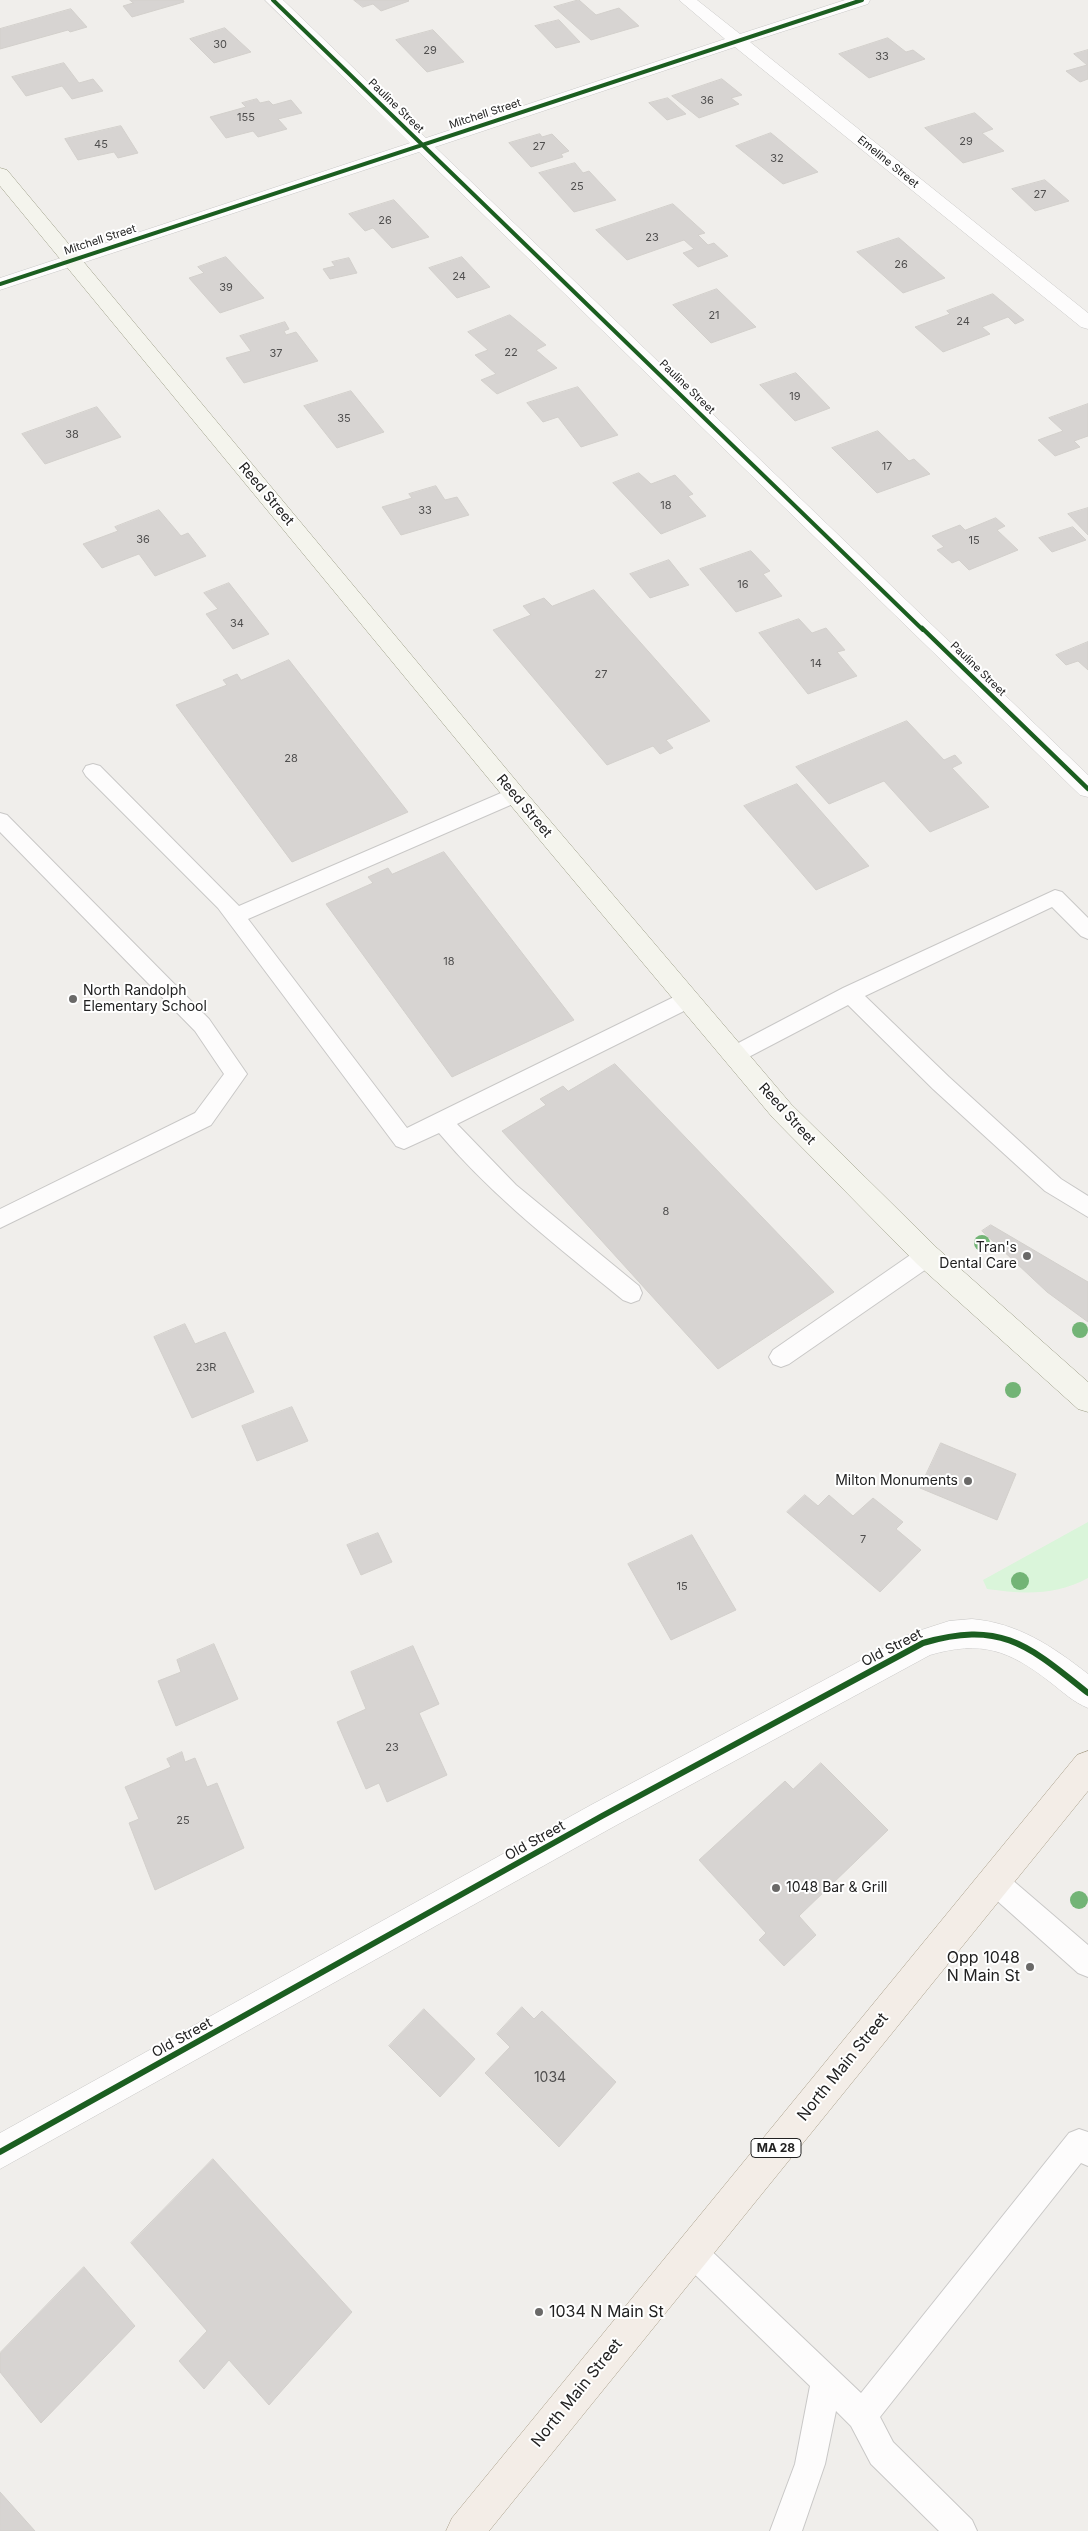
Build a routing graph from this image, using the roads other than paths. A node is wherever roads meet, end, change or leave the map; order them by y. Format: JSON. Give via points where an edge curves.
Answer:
{"nodes":[{"id":1,"x":273,"y":0,"type":"edge"},
{"id":2,"x":688,"y":0,"type":"edge"},
{"id":3,"x":862,"y":0,"type":"edge"},
{"id":4,"x":739,"y":42,"type":"junction"},
{"id":5,"x":423,"y":145,"type":"junction"},
{"id":6,"x":0,"y":174,"type":"edge"},
{"id":7,"x":71,"y":260,"type":"junction"},
{"id":8,"x":0,"y":284,"type":"edge"},
{"id":9,"x":1088,"y":323,"type":"edge"},
{"id":10,"x":93,"y":771,"type":"dead end"},
{"id":11,"x":1088,"y":789,"type":"edge"},
{"id":12,"x":515,"y":795,"type":"junction"},
{"id":13,"x":0,"y":820,"type":"edge"},
{"id":14,"x":236,"y":916,"type":"junction"},
{"id":15,"x":1088,"y":931,"type":"edge"},
{"id":16,"x":850,"y":994,"type":"junction"},
{"id":17,"x":687,"y":1000,"type":"junction"},
{"id":18,"x":734,"y":1055,"type":"junction"},
{"id":19,"x":443,"y":1122,"type":"junction"},
{"id":20,"x":1088,"y":1208,"type":"edge"},
{"id":21,"x":0,"y":1219,"type":"edge"},
{"id":22,"x":926,"y":1256,"type":"junction"},
{"id":23,"x":631,"y":1293,"type":"dead end"},
{"id":24,"x":781,"y":1357,"type":"dead end"},
{"id":25,"x":1088,"y":1400,"type":"edge"},
{"id":26,"x":1088,"y":1693,"type":"edge"},
{"id":27,"x":1088,"y":1766,"type":"edge"},
{"id":28,"x":994,"y":1881,"type":"junction"},
{"id":29,"x":1088,"y":1962,"type":"edge"},
{"id":30,"x":0,"y":2152,"type":"edge"},
{"id":31,"x":1088,"y":2152,"type":"edge"},
{"id":32,"x":692,"y":2252,"type":"junction"},
{"id":33,"x":826,"y":2383,"type":"junction"},
{"id":34,"x":862,"y":2415,"type":"junction"},
{"id":35,"x":465,"y":2531,"type":"edge"},
{"id":36,"x":786,"y":2531,"type":"edge"},
{"id":37,"x":961,"y":2531,"type":"edge"}],
"edges":[{"from":1,"to":5,"type":"street","name":"Pauline Street"},
{"from":2,"to":4,"type":"street","name":"Emeline Street"},
{"from":3,"to":4,"type":"street","name":"Mitchell Street"},
{"from":4,"to":5,"type":"street","name":"Mitchell Street"},
{"from":4,"to":9,"type":"street","name":"Emeline Street"},
{"from":5,"to":7,"type":"street","name":"Mitchell Street"},
{"from":5,"to":11,"type":"street","name":"Pauline Street"},
{"from":6,"to":7,"type":"main road","name":"Reed Street"},
{"from":7,"to":8,"type":"street","name":"Mitchell Street"},
{"from":7,"to":12,"type":"main road","name":"Reed Street"},
{"from":10,"to":14,"type":"lane","via":[[203,878]]},
{"from":12,"to":14,"type":"lane"},
{"from":12,"to":17,"type":"main road","name":"Reed Street"},
{"from":13,"to":21,"type":"lane","via":[[202,1025],[236,1074],[203,1119]]},
{"from":14,"to":19,"type":"lane","via":[[404,1140]]},
{"from":15,"to":16,"type":"lane","via":[[1055,897]]},
{"from":16,"to":18,"type":"lane"},
{"from":16,"to":20,"type":"lane","via":[[941,1083],[1054,1185]]},
{"from":17,"to":18,"type":"main road","name":"Reed Street"},
{"from":17,"to":19,"type":"lane"},
{"from":18,"to":22,"type":"main road","name":"Reed Street","via":[[801,1130]]},
{"from":19,"to":23,"type":"lane","via":[[497,1182]]},
{"from":22,"to":24,"type":"lane"},
{"from":22,"to":25,"type":"main road","name":"Reed Street"},
{"from":26,"to":30,"type":"street","name":"Old Street","via":[[1034,1652],[989,1633],[962,1632],[922,1643],[602,1816]]},
{"from":27,"to":28,"type":"main road","name":"North Main Street","number":"MA 28"},
{"from":28,"to":29,"type":"lane"},
{"from":28,"to":32,"type":"main road","name":"North Main Street","number":"MA 28"},
{"from":31,"to":34,"type":"lane","via":[[1079,2143]]},
{"from":32,"to":33,"type":"lane"},
{"from":32,"to":35,"type":"main road","name":"North Main Street","number":"MA 28"},
{"from":33,"to":34,"type":"lane"},
{"from":33,"to":36,"type":"lane","via":[[810,2464]]},
{"from":34,"to":37,"type":"lane","via":[[882,2453]]}]}
